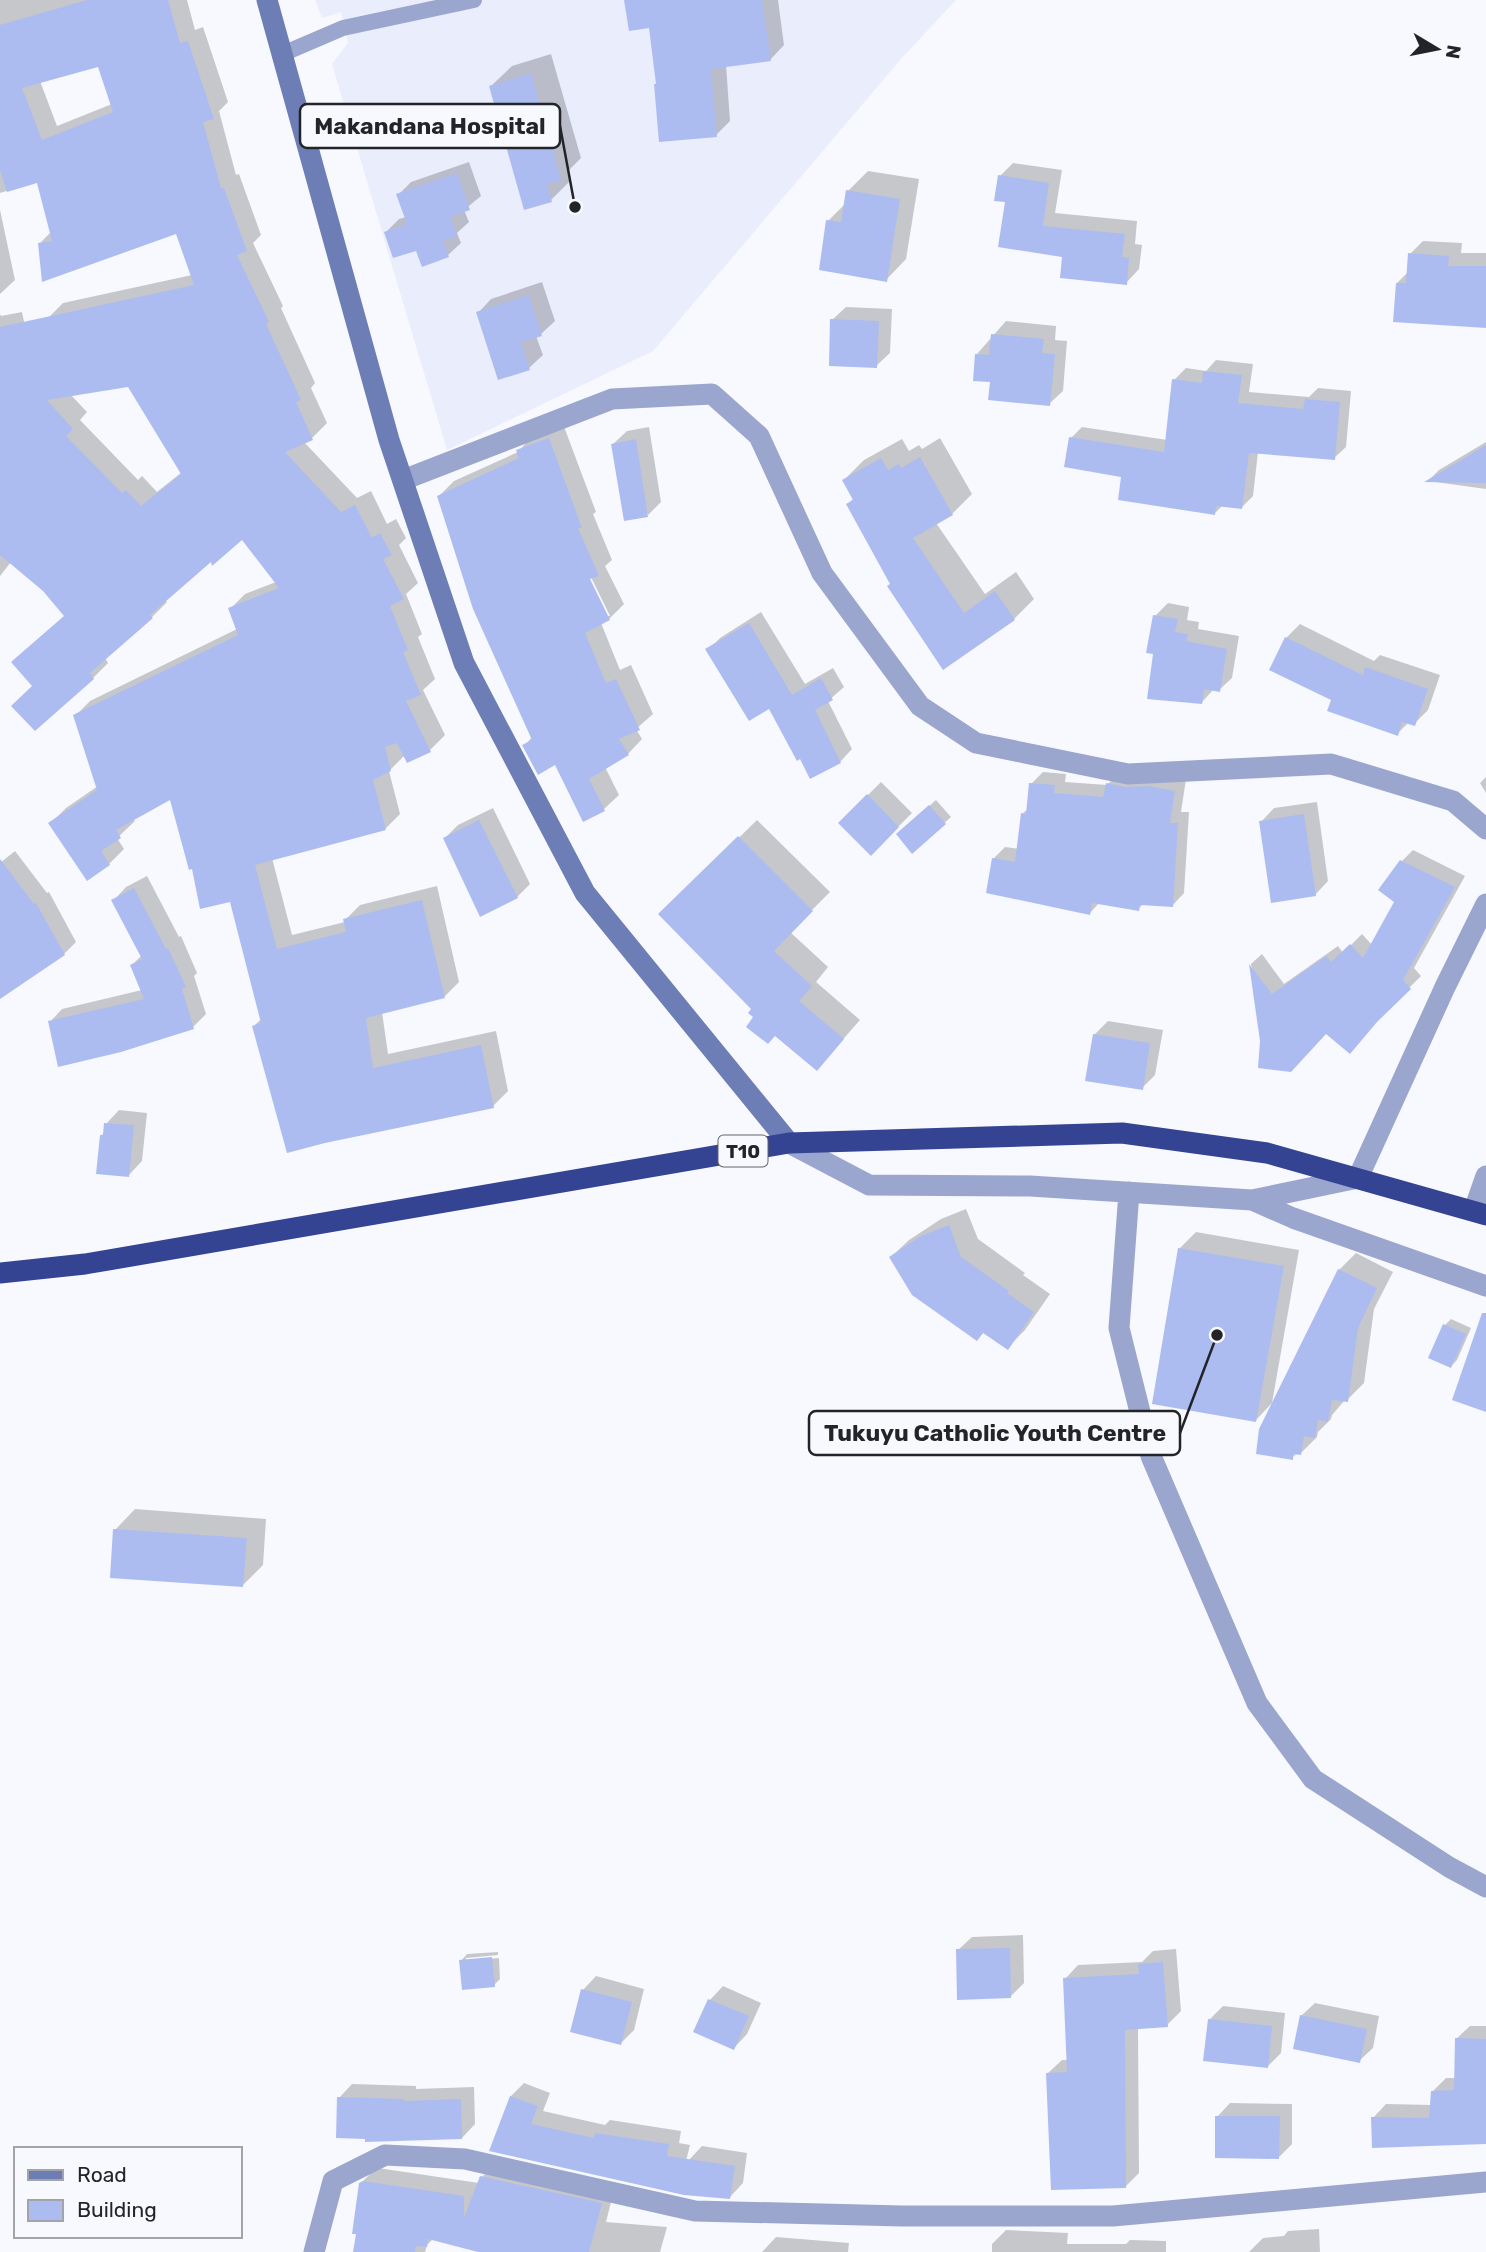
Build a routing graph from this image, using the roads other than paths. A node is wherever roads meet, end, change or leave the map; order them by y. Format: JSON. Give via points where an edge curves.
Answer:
{"nodes":[{"id":1,"x":267,"y":0,"type":"edge"},
{"id":2,"x":474,"y":0,"type":"edge"},
{"id":3,"x":280,"y":55,"type":"junction"},
{"id":4,"x":402,"y":480,"type":"junction"},
{"id":5,"x":1486,"y":829,"type":"edge"},
{"id":6,"x":1486,"y":904,"type":"edge"},
{"id":7,"x":789,"y":1143,"type":"junction"},
{"id":8,"x":1486,"y":1176,"type":"edge"},
{"id":9,"x":1358,"y":1178,"type":"junction"},
{"id":10,"x":1129,"y":1192,"type":"junction"},
{"id":11,"x":1252,"y":1199,"type":"junction"},
{"id":12,"x":1480,"y":1212,"type":"edge"},
{"id":13,"x":0,"y":1273,"type":"edge"},
{"id":14,"x":1486,"y":1286,"type":"edge"},
{"id":15,"x":1486,"y":1887,"type":"edge"},
{"id":16,"x":1486,"y":2182,"type":"edge"},
{"id":17,"x":314,"y":2252,"type":"edge"}],
"edges":[{"from":1,"to":3,"type":"street"},
{"from":2,"to":3,"type":"lane","via":[[343,28]]},
{"from":3,"to":4,"type":"street"},
{"from":4,"to":5,"type":"street","via":[[612,399],[712,394],[759,436],[822,573],[920,706],[976,743],[1128,774],[1331,764],[1454,801]]},
{"from":4,"to":7,"type":"street","via":[[464,663],[585,893]]},
{"from":6,"to":9,"type":"street"},
{"from":7,"to":9,"type":"highway","number":"T10","via":[[1122,1133],[1267,1153]]},
{"from":7,"to":10,"type":"street","via":[[869,1185]]},
{"from":7,"to":13,"type":"highway","number":"T10","via":[[85,1264]]},
{"from":8,"to":12,"type":"street"},
{"from":9,"to":11,"type":"street"},
{"from":9,"to":12,"type":"highway","number":"T10"},
{"from":10,"to":11,"type":"street"},
{"from":10,"to":15,"type":"street","via":[[1119,1328],[1141,1417],[1151,1456],[1257,1703],[1313,1779]]},
{"from":11,"to":14,"type":"street","via":[[1293,1218]]},
{"from":16,"to":17,"type":"street","via":[[1113,2216],[695,2211],[465,2160],[385,2155],[333,2181]]}]}
